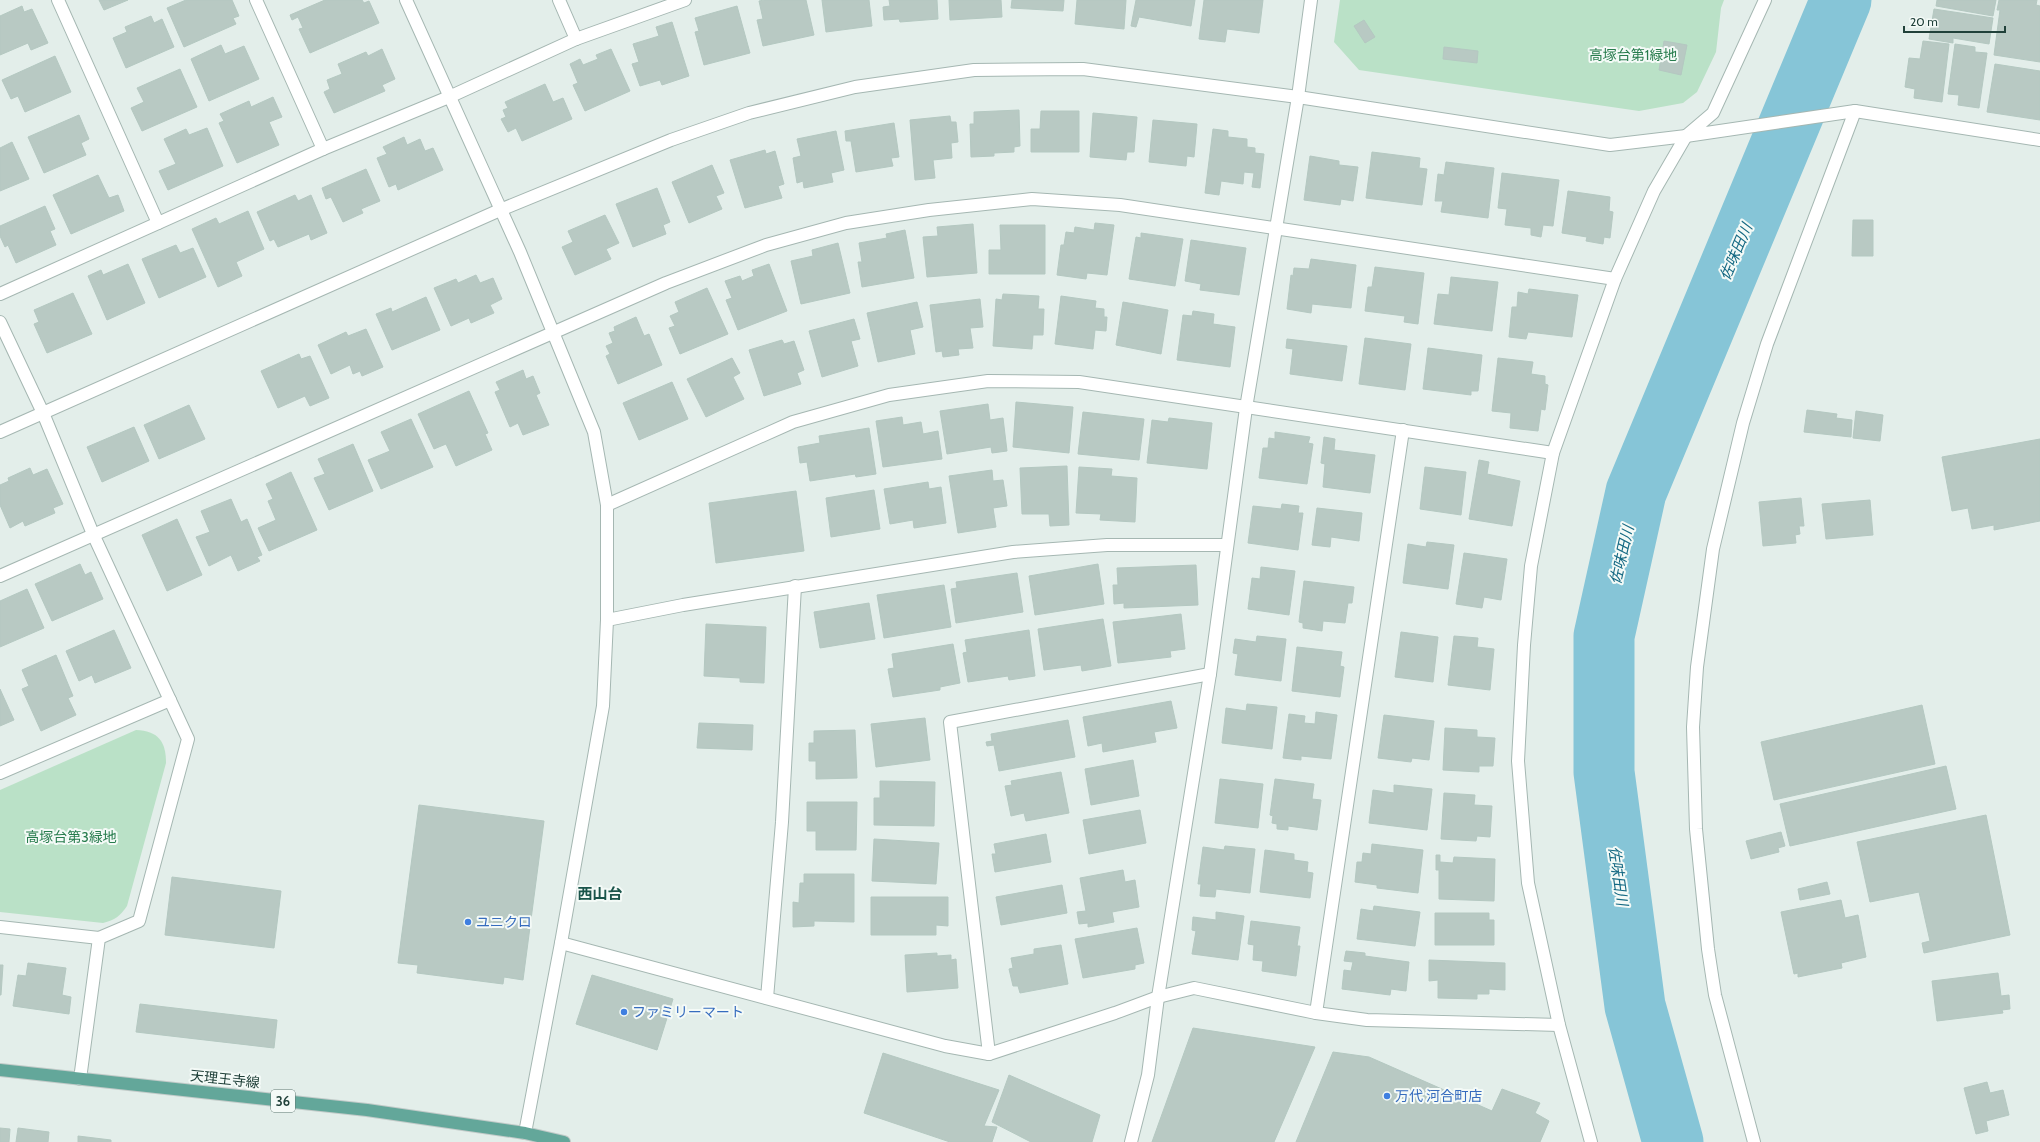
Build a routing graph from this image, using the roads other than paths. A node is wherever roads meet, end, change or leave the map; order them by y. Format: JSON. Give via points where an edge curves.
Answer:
{"nodes":[{"id":1,"x":58,"y":0,"type":"edge"},
{"id":2,"x":256,"y":0,"type":"edge"},
{"id":3,"x":406,"y":0,"type":"edge"},
{"id":4,"x":559,"y":0,"type":"edge"},
{"id":5,"x":684,"y":0,"type":"edge"},
{"id":6,"x":1311,"y":0,"type":"edge"},
{"id":7,"x":1765,"y":0,"type":"edge"},
{"id":8,"x":576,"y":39,"type":"junction"},
{"id":9,"x":448,"y":97,"type":"junction"},
{"id":10,"x":1298,"y":97,"type":"junction"},
{"id":11,"x":1855,"y":111,"type":"junction"},
{"id":12,"x":1686,"y":136,"type":"junction"},
{"id":13,"x":2040,"y":140,"type":"edge"},
{"id":14,"x":323,"y":149,"type":"junction"},
{"id":15,"x":500,"y":210,"type":"junction"},
{"id":16,"x":158,"y":223,"type":"junction"},
{"id":17,"x":1275,"y":228,"type":"junction"},
{"id":18,"x":1615,"y":279,"type":"junction"},
{"id":19,"x":0,"y":294,"type":"edge"},
{"id":20,"x":0,"y":322,"type":"edge"},
{"id":21,"x":553,"y":333,"type":"junction"},
{"id":22,"x":1246,"y":408,"type":"junction"},
{"id":23,"x":43,"y":413,"type":"junction"},
{"id":24,"x":1403,"y":430,"type":"junction"},
{"id":25,"x":0,"y":432,"type":"edge"},
{"id":26,"x":1553,"y":453,"type":"junction"},
{"id":27,"x":607,"y":505,"type":"junction"},
{"id":28,"x":93,"y":534,"type":"junction"},
{"id":29,"x":1226,"y":545,"type":"junction"},
{"id":30,"x":0,"y":576,"type":"edge"},
{"id":31,"x":795,"y":586,"type":"junction"},
{"id":32,"x":608,"y":620,"type":"junction"},
{"id":33,"x":1210,"y":674,"type":"junction"},
{"id":34,"x":170,"y":700,"type":"junction"},
{"id":35,"x":0,"y":773,"type":"edge"},
{"id":36,"x":0,"y":927,"type":"edge"},
{"id":37,"x":99,"y":938,"type":"junction"},
{"id":38,"x":562,"y":943,"type":"junction"},
{"id":39,"x":1158,"y":997,"type":"junction"},
{"id":40,"x":767,"y":998,"type":"junction"},
{"id":41,"x":1316,"y":1013,"type":"junction"},
{"id":42,"x":1560,"y":1025,"type":"junction"},
{"id":43,"x":989,"y":1054,"type":"junction"},
{"id":44,"x":0,"y":1070,"type":"edge"},
{"id":45,"x":80,"y":1079,"type":"junction"},
{"id":46,"x":525,"y":1133,"type":"junction"},
{"id":47,"x":564,"y":1142,"type":"edge"},
{"id":48,"x":1131,"y":1142,"type":"edge"},
{"id":49,"x":1591,"y":1142,"type":"edge"},
{"id":50,"x":1754,"y":1142,"type":"edge"}],
"edges":[{"from":1,"to":16,"type":"street"},
{"from":2,"to":14,"type":"street"},
{"from":3,"to":9,"type":"street"},
{"from":4,"to":8,"type":"street"},
{"from":5,"to":8,"type":"street"},
{"from":6,"to":10,"type":"street"},
{"from":7,"to":12,"type":"street","via":[[1713,113]]},
{"from":8,"to":9,"type":"street"},
{"from":9,"to":14,"type":"street"},
{"from":9,"to":15,"type":"street"},
{"from":10,"to":12,"type":"street","via":[[1610,145]]},
{"from":10,"to":15,"type":"street","via":[[1083,69],[959,72],[855,87],[749,113],[671,140]]},
{"from":10,"to":17,"type":"street"},
{"from":11,"to":12,"type":"street"},
{"from":11,"to":13,"type":"street"},
{"from":11,"to":50,"type":"street","via":[[1767,344],[1743,423],[1713,549],[1697,667],[1693,727],[1696,829],[1708,949],[1716,995]]},
{"from":12,"to":18,"type":"street","via":[[1654,191]]},
{"from":14,"to":16,"type":"street"},
{"from":15,"to":21,"type":"street"},
{"from":15,"to":23,"type":"street"},
{"from":16,"to":19,"type":"street"},
{"from":17,"to":18,"type":"street"},
{"from":17,"to":21,"type":"street","via":[[1120,205],[1032,199],[929,210],[846,223],[766,245],[666,283]]},
{"from":17,"to":22,"type":"street"},
{"from":18,"to":26,"type":"street"},
{"from":20,"to":23,"type":"street"},
{"from":21,"to":27,"type":"street","via":[[594,432]]},
{"from":21,"to":28,"type":"street"},
{"from":22,"to":24,"type":"street"},
{"from":22,"to":27,"type":"street","via":[[1079,382],[988,381],[889,394],[793,422]]},
{"from":22,"to":29,"type":"street"},
{"from":23,"to":25,"type":"street"},
{"from":23,"to":28,"type":"street"},
{"from":24,"to":26,"type":"street"},
{"from":24,"to":41,"type":"street"},
{"from":26,"to":42,"type":"street","via":[[1531,566],[1518,761],[1528,884]]},
{"from":27,"to":32,"type":"street"},
{"from":28,"to":30,"type":"street"},
{"from":28,"to":34,"type":"street"},
{"from":29,"to":31,"type":"street","via":[[1108,545],[1014,552]]},
{"from":29,"to":33,"type":"street"},
{"from":31,"to":32,"type":"street"},
{"from":31,"to":40,"type":"street","via":[[782,822]]},
{"from":32,"to":38,"type":"street","via":[[603,706]]},
{"from":33,"to":39,"type":"street"},
{"from":33,"to":43,"type":"street","via":[[950,722]]},
{"from":34,"to":35,"type":"street"},
{"from":34,"to":37,"type":"street","via":[[188,739],[139,921]]},
{"from":36,"to":37,"type":"street"},
{"from":37,"to":45,"type":"street"},
{"from":38,"to":40,"type":"street"},
{"from":38,"to":46,"type":"street"},
{"from":39,"to":41,"type":"street","via":[[1194,988]]},
{"from":39,"to":43,"type":"street"},
{"from":39,"to":48,"type":"street","via":[[1148,1075]]},
{"from":40,"to":43,"type":"street","via":[[946,1046]]},
{"from":41,"to":42,"type":"street","via":[[1367,1020]]},
{"from":42,"to":49,"type":"street"},
{"from":44,"to":45,"type":"main road","name":"天理王寺線","number":"36"},
{"from":45,"to":46,"type":"main road","name":"天理王寺線","number":"36","via":[[367,1110]]},
{"from":46,"to":47,"type":"main road","name":"天理王寺線","number":"36"}]}
